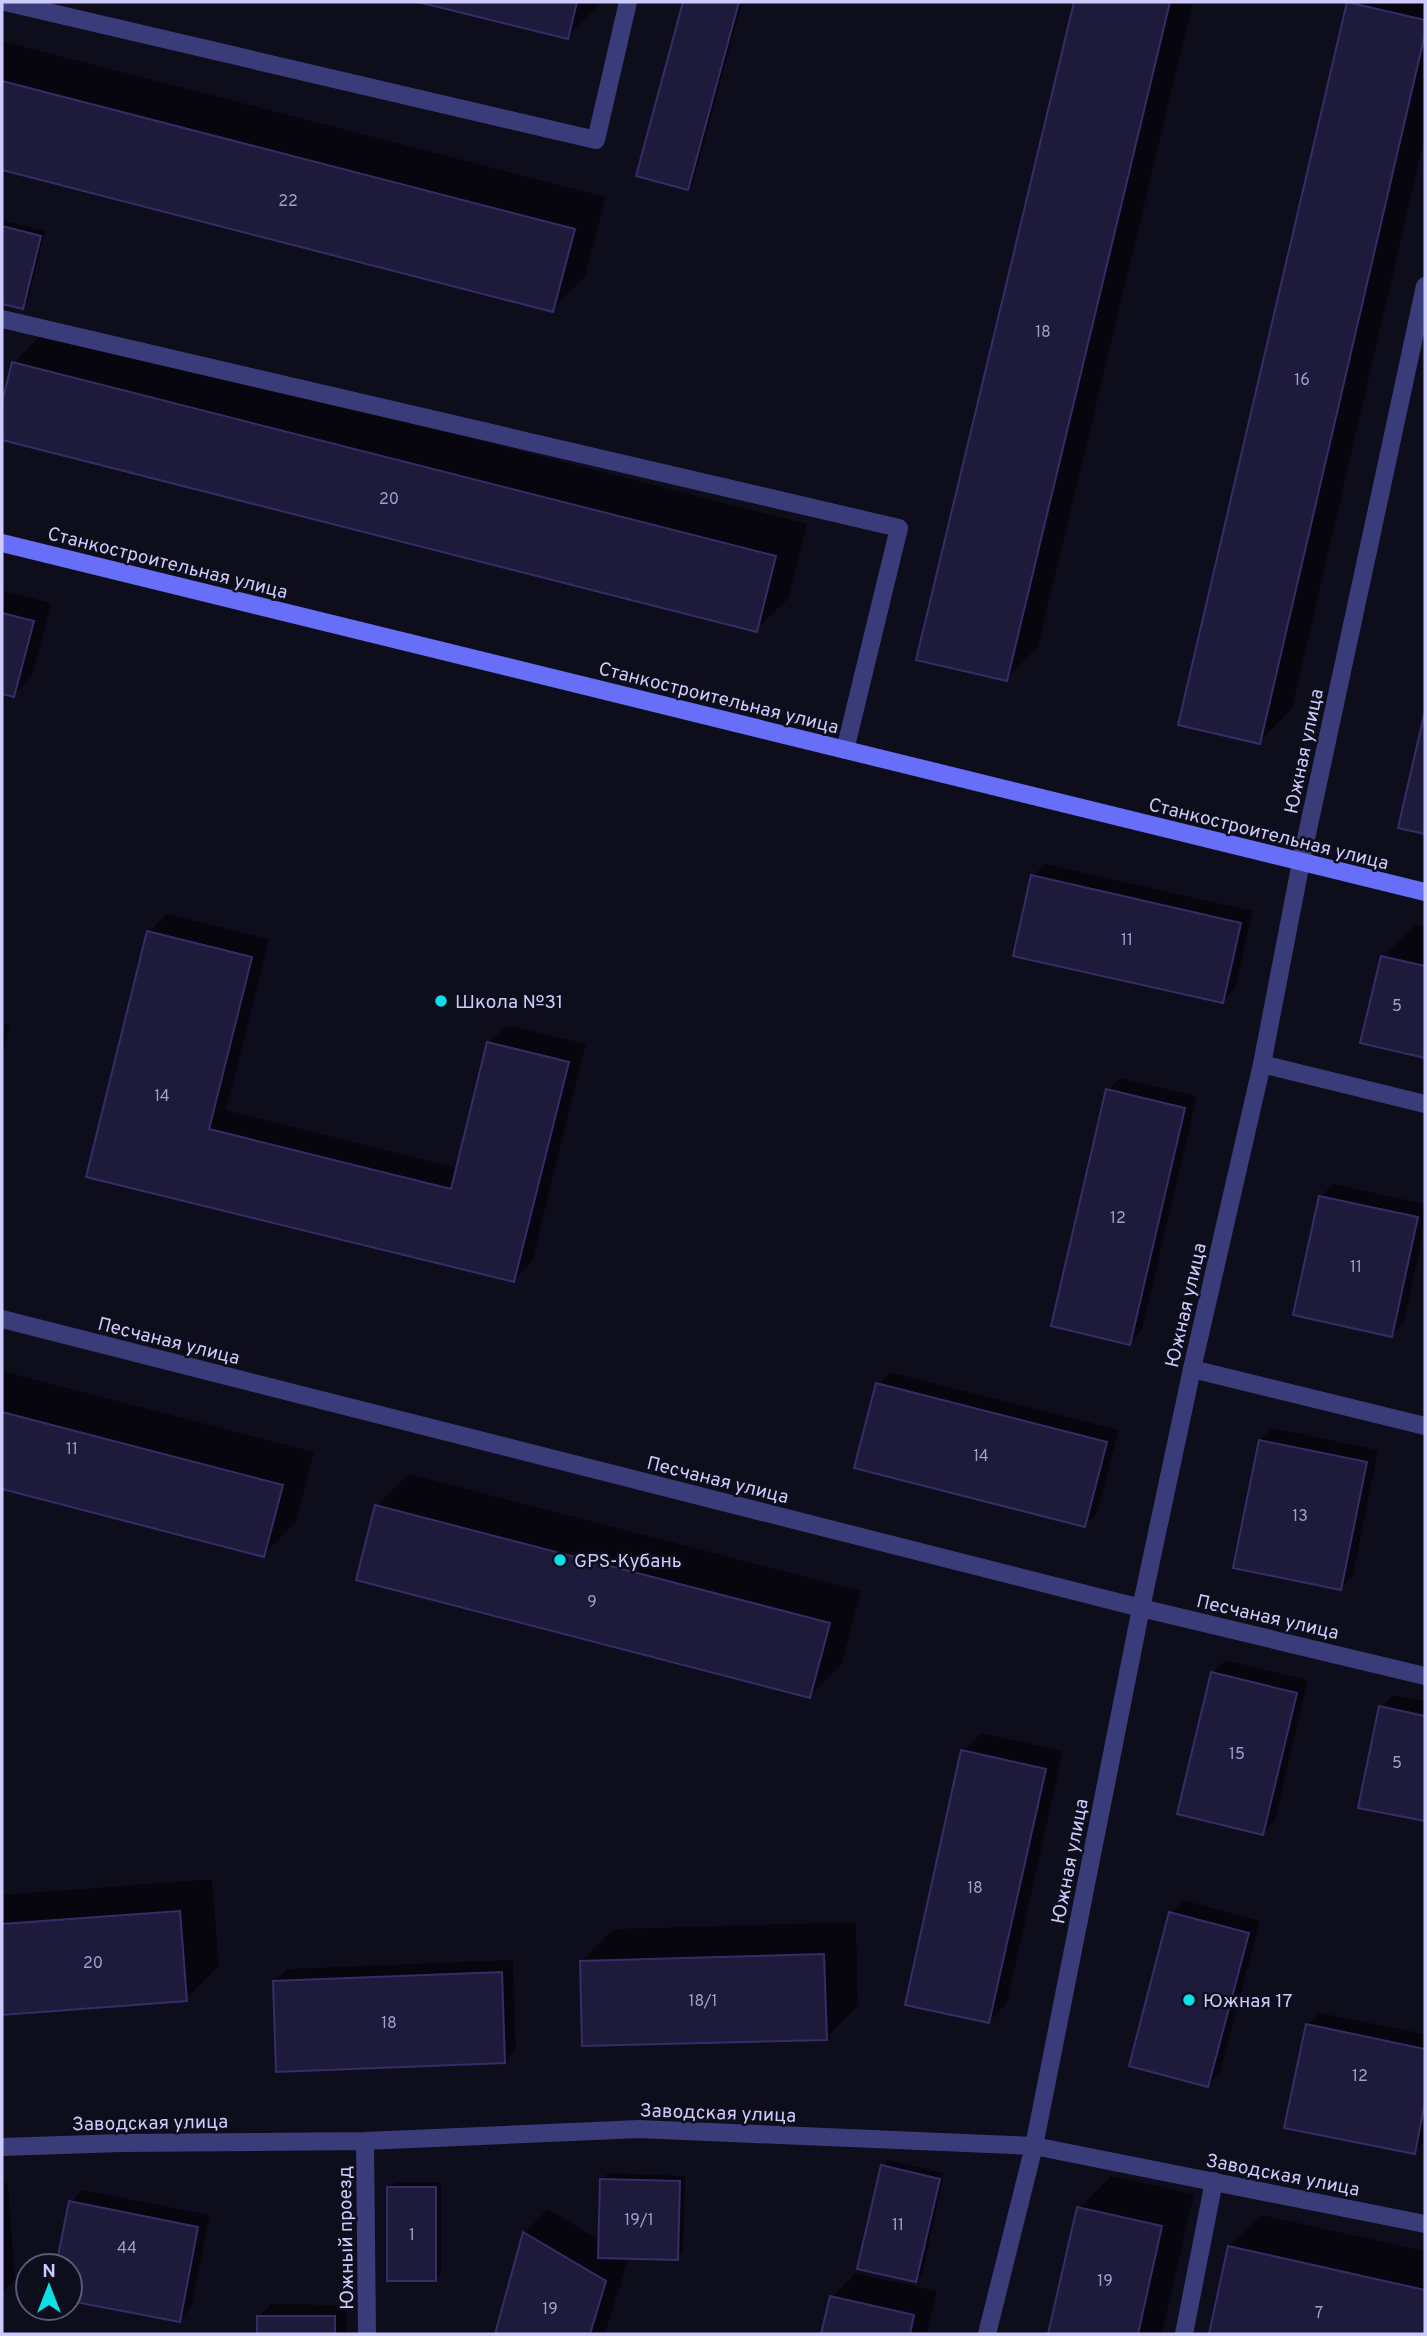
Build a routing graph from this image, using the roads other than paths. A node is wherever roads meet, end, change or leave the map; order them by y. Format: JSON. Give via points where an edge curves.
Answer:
{"nodes":[{"id":1,"x":5,"y":2,"type":"edge"},
{"id":2,"x":628,"y":2,"type":"edge"},
{"id":3,"x":1425,"y":286,"type":"edge"},
{"id":4,"x":2,"y":319,"type":"edge"},
{"id":5,"x":2,"y":543,"type":"edge"},
{"id":6,"x":845,"y":750,"type":"junction"},
{"id":7,"x":1301,"y":862,"type":"junction"},
{"id":8,"x":1425,"y":892,"type":"edge"},
{"id":9,"x":1262,"y":1064,"type":"junction"},
{"id":10,"x":1425,"y":1104,"type":"edge"},
{"id":11,"x":2,"y":1320,"type":"edge"},
{"id":12,"x":1192,"y":1369,"type":"junction"},
{"id":13,"x":1425,"y":1426,"type":"edge"},
{"id":14,"x":1141,"y":1608,"type":"junction"},
{"id":15,"x":1425,"y":1675,"type":"edge"},
{"id":16,"x":365,"y":2141,"type":"junction"},
{"id":17,"x":1034,"y":2146,"type":"junction"},
{"id":18,"x":2,"y":2147,"type":"edge"},
{"id":19,"x":1214,"y":2181,"type":"junction"},
{"id":20,"x":1425,"y":2224,"type":"edge"},
{"id":21,"x":367,"y":2334,"type":"edge"},
{"id":22,"x":987,"y":2334,"type":"edge"},
{"id":23,"x":1184,"y":2334,"type":"edge"}],
"edges":[{"from":1,"to":2,"type":"street","via":[[596,140]]},
{"from":3,"to":7,"type":"street","name":"Южная улица"},
{"from":4,"to":6,"type":"street","via":[[899,528]]},
{"from":5,"to":6,"type":"street","name":"Станкостроительная улица"},
{"from":6,"to":7,"type":"street","name":"Станкостроительная улица"},
{"from":7,"to":8,"type":"street","name":"Станкостроительная улица"},
{"from":7,"to":9,"type":"street","name":"Южная улица"},
{"from":9,"to":10,"type":"street"},
{"from":9,"to":12,"type":"street","name":"Южная улица"},
{"from":11,"to":14,"type":"street","name":"Песчаная улица"},
{"from":12,"to":13,"type":"street"},
{"from":12,"to":14,"type":"street","name":"Южная улица"},
{"from":14,"to":15,"type":"street","name":"Песчаная улица"},
{"from":14,"to":17,"type":"street","name":"Южная улица"},
{"from":16,"to":17,"type":"street","name":"Заводская улица","via":[[639,2129]]},
{"from":16,"to":18,"type":"street","name":"Заводская улица"},
{"from":16,"to":21,"type":"street","name":"Южный проезд"},
{"from":17,"to":19,"type":"street","name":"Заводская улица"},
{"from":17,"to":22,"type":"street","name":"Южная улица"},
{"from":19,"to":20,"type":"street","name":"Заводская улица"},
{"from":19,"to":23,"type":"street"}]}
